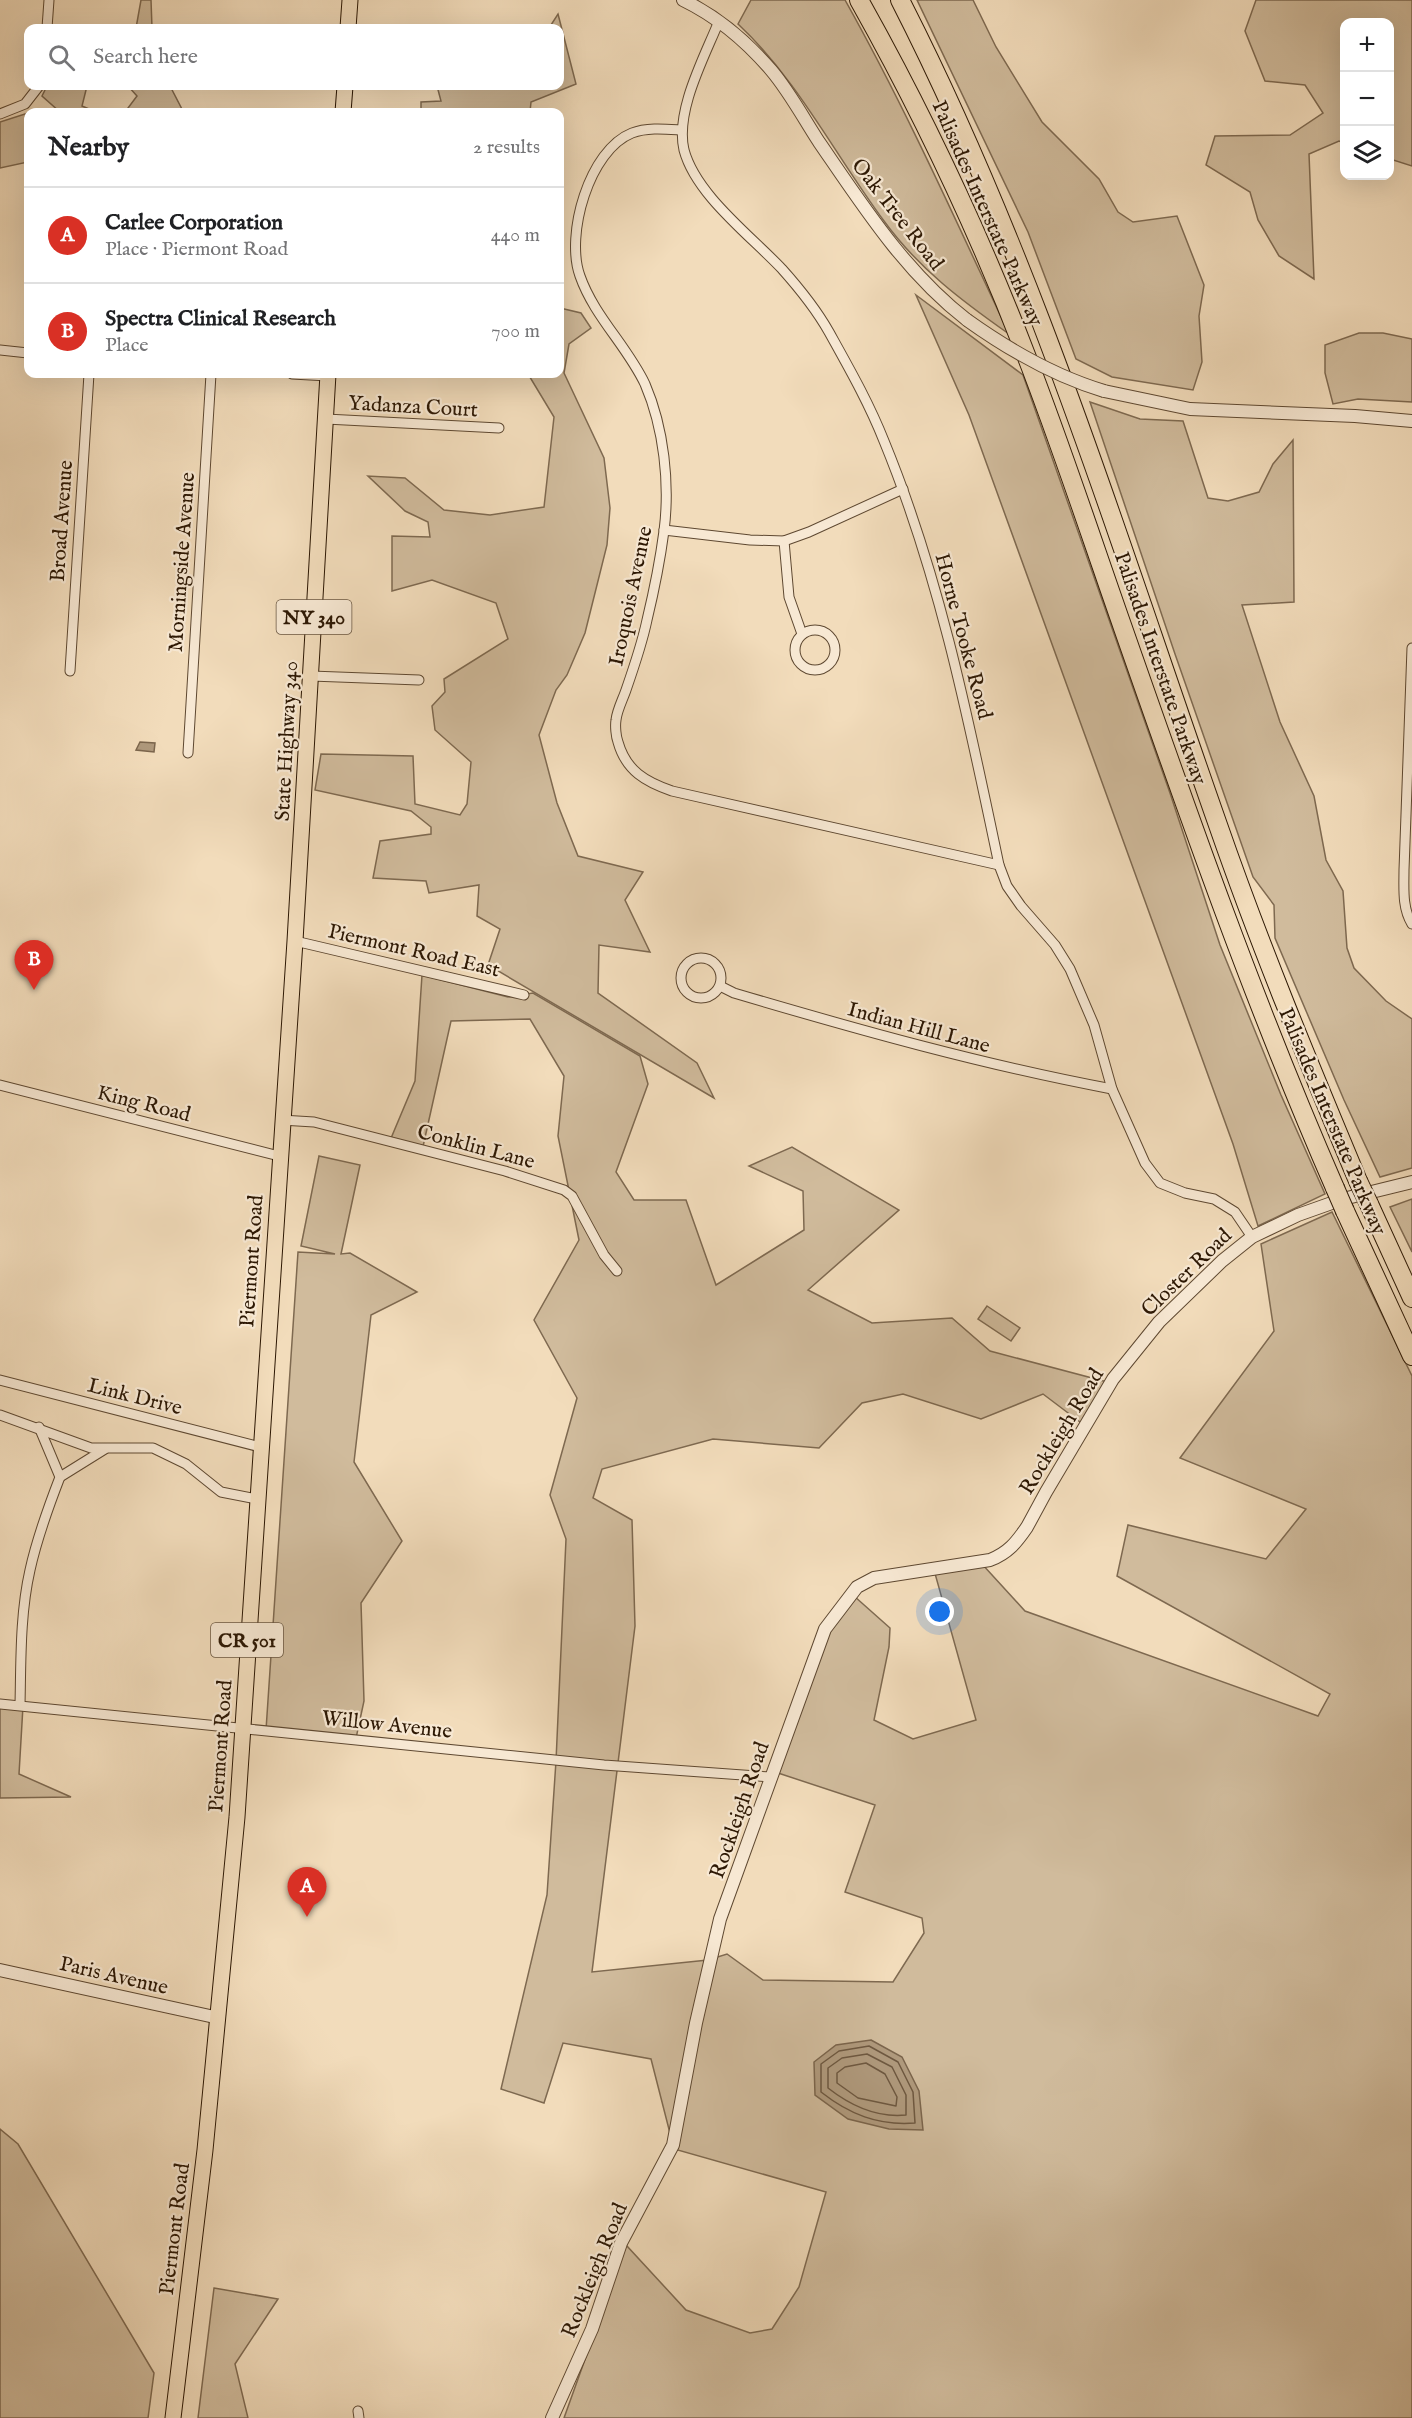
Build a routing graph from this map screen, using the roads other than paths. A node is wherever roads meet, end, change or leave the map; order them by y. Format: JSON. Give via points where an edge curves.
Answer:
{"nodes":[{"id":1,"x":49,"y":0,"type":"edge"},
{"id":2,"x":350,"y":0,"type":"edge"},
{"id":3,"x":683,"y":0,"type":"edge"},
{"id":4,"x":859,"y":0,"type":"edge"},
{"id":5,"x":900,"y":0,"type":"edge"},
{"id":6,"x":719,"y":21,"type":"junction"},
{"id":7,"x":46,"y":24,"type":"edge"},
{"id":8,"x":348,"y":24,"type":"edge"},
{"id":9,"x":38,"y":90,"type":"edge"},
{"id":10,"x":345,"y":90,"type":"edge"},
{"id":11,"x":343,"y":108,"type":"edge"},
{"id":12,"x":0,"y":114,"type":"edge"},
{"id":13,"x":681,"y":130,"type":"junction"},
{"id":14,"x":0,"y":350,"type":"edge"},
{"id":15,"x":24,"y":353,"type":"edge"},
{"id":16,"x":89,"y":378,"type":"edge"},
{"id":17,"x":211,"y":378,"type":"edge"},
{"id":18,"x":328,"y":378,"type":"edge"},
{"id":19,"x":326,"y":419,"type":"junction"},
{"id":20,"x":1412,"y":421,"type":"edge"},
{"id":21,"x":499,"y":428,"type":"dead end"},
{"id":22,"x":903,"y":489,"type":"junction"},
{"id":23,"x":664,"y":530,"type":"junction"},
{"id":24,"x":784,"y":541,"type":"junction"},
{"id":25,"x":802,"y":634,"type":"junction"},
{"id":26,"x":1412,"y":648,"type":"edge"},
{"id":27,"x":70,"y":671,"type":"dead end"},
{"id":28,"x":311,"y":676,"type":"junction"},
{"id":29,"x":419,"y":680,"type":"dead end"},
{"id":30,"x":188,"y":753,"type":"dead end"},
{"id":31,"x":300,"y":860,"type":"joint"},
{"id":32,"x":999,"y":865,"type":"junction"},
{"id":33,"x":1412,"y":924,"type":"edge"},
{"id":34,"x":295,"y":941,"type":"junction"},
{"id":35,"x":720,"y":986,"type":"junction"},
{"id":36,"x":524,"y":995,"type":"dead end"},
{"id":37,"x":0,"y":1085,"type":"edge"},
{"id":38,"x":1112,"y":1089,"type":"junction"},
{"id":39,"x":281,"y":1120,"type":"junction"},
{"id":40,"x":279,"y":1156,"type":"junction"},
{"id":41,"x":1412,"y":1182,"type":"edge"},
{"id":42,"x":1252,"y":1237,"type":"junction"},
{"id":43,"x":617,"y":1271,"type":"dead end"},
{"id":44,"x":1412,"y":1298,"type":"edge"},
{"id":45,"x":1130,"y":1356,"type":"joint"},
{"id":46,"x":1412,"y":1356,"type":"edge"},
{"id":47,"x":0,"y":1380,"type":"edge"},
{"id":48,"x":0,"y":1415,"type":"edge"},
{"id":49,"x":39,"y":1427,"type":"junction"},
{"id":50,"x":260,"y":1447,"type":"junction"},
{"id":51,"x":105,"y":1449,"type":"junction"},
{"id":52,"x":60,"y":1477,"type":"junction"},
{"id":53,"x":257,"y":1499,"type":"junction"},
{"id":54,"x":0,"y":1704,"type":"edge"},
{"id":55,"x":20,"y":1706,"type":"junction"},
{"id":56,"x":243,"y":1727,"type":"junction"},
{"id":57,"x":770,"y":1777,"type":"junction"},
{"id":58,"x":0,"y":1970,"type":"edge"},
{"id":59,"x":219,"y":2018,"type":"junction"},
{"id":60,"x":173,"y":2418,"type":"edge"},
{"id":61,"x":552,"y":2418,"type":"edge"}],
"edges":[{"from":1,"to":7,"type":"street"},
{"from":2,"to":8,"type":"main road"},
{"from":3,"to":6,"type":"street","name":"Oak Tree Road"},
{"from":4,"to":46,"type":"highway","name":"Palisades Interstate Parkway","bridge":true,"via":[[934,144],[1012,320],[1229,927],[1335,1188]]},
{"from":5,"to":44,"type":"highway","name":"Palisades Interstate Parkway","bridge":true,"via":[[965,137],[1033,297],[1244,898],[1358,1181]]},
{"from":6,"to":13,"type":"street","name":"Horne Tooke Road","via":[[690,95]]},
{"from":6,"to":20,"type":"street","name":"Oak Tree Road","bridge":true,"via":[[773,71],[861,204],[903,259],[967,320],[1029,359],[1104,391],[1190,410]]},
{"from":9,"to":12,"type":"street","via":[[25,104]]},
{"from":10,"to":11,"type":"main road"},
{"from":13,"to":22,"type":"street","name":"Horne Tooke Road","via":[[685,152],[706,190],[782,269],[827,329],[867,403]]},
{"from":13,"to":23,"type":"street","name":"Iroquois Avenue","via":[[632,132],[614,144],[599,162],[588,188],[577,218],[575,247],[579,273],[589,298],[645,385],[656,419],[663,454]]},
{"from":14,"to":15,"type":"street"},
{"from":16,"to":27,"type":"street","name":"Broad Avenue"},
{"from":17,"to":30,"type":"street","name":"Morningside Avenue"},
{"from":18,"to":19,"type":"main road","name":"State Highway 340","number":"NY 340"},
{"from":19,"to":21,"type":"street","name":"Yadanza Court"},
{"from":19,"to":28,"type":"main road","name":"State Highway 340","number":"NY 340"},
{"from":22,"to":24,"type":"street"},
{"from":22,"to":32,"type":"street","name":"Horne Tooke Road","via":[[961,682]]},
{"from":23,"to":24,"type":"street"},
{"from":23,"to":32,"type":"street","name":"Iroquois Avenue","via":[[647,621],[616,720],[617,741],[636,773],[649,783],[672,791]]},
{"from":24,"to":25,"type":"street","via":[[789,597]]},
{"from":25,"to":25,"type":"street","via":[[796,642],[798,661],[814,670],[827,666],[835,648],[830,636],[818,630]]},
{"from":26,"to":33,"type":"street","via":[[1404,870],[1404,896]]},
{"from":28,"to":29,"type":"street"},
{"from":28,"to":31,"type":"main road","name":"State Highway 340","number":"NY 340"},
{"from":31,"to":34,"type":"main road","name":"Piermont Road","number":"CR 501"},
{"from":32,"to":38,"type":"street","name":"Horne Tooke Road","via":[[1007,886],[1070,969],[1094,1025]]},
{"from":34,"to":36,"type":"street","name":"Piermont Road East"},
{"from":34,"to":39,"type":"main road","name":"Piermont Road","number":"CR 501"},
{"from":35,"to":35,"type":"street","via":[[720,972],[712,961],[699,957],[682,969],[682,988],[692,997],[705,998]]},
{"from":35,"to":38,"type":"street","name":"Indian Hill Lane","via":[[882,1037]]},
{"from":37,"to":40,"type":"street","name":"King Road"},
{"from":38,"to":42,"type":"street","name":"Horne Tooke Road","via":[[1145,1163],[1160,1183],[1214,1199],[1235,1212]]},
{"from":39,"to":40,"type":"main road","name":"Piermont Road","number":"CR 501"},
{"from":39,"to":43,"type":"street","name":"Conklin Lane","via":[[314,1122],[564,1190],[572,1196]]},
{"from":40,"to":50,"type":"main road","name":"Piermont Road","number":"CR 501"},
{"from":41,"to":42,"type":"street","name":"Closter Road","via":[[1325,1205]]},
{"from":42,"to":45,"type":"street","name":"Closter Road","via":[[1192,1288]]},
{"from":45,"to":57,"type":"street","name":"Rockleigh Road","via":[[1094,1409],[1027,1527],[1004,1554],[965,1565],[874,1578],[858,1587],[825,1629]]},
{"from":47,"to":50,"type":"street","name":"Link Drive"},
{"from":48,"to":49,"type":"street"},
{"from":49,"to":51,"type":"street","via":[[81,1445]]},
{"from":49,"to":52,"type":"street"},
{"from":50,"to":53,"type":"main road","name":"Piermont Road","number":"CR 501"},
{"from":51,"to":52,"type":"street"},
{"from":51,"to":53,"type":"street","via":[[153,1448],[186,1464],[222,1492]]},
{"from":52,"to":55,"type":"street","via":[[29,1572]]},
{"from":53,"to":56,"type":"main road","name":"Piermont Road","number":"CR 501"},
{"from":54,"to":55,"type":"street","name":"Willow Avenue"},
{"from":55,"to":56,"type":"street","name":"Willow Avenue"},
{"from":56,"to":57,"type":"street","name":"Willow Avenue","via":[[604,1765]]},
{"from":56,"to":59,"type":"main road","name":"Piermont Road","number":"CR 501"},
{"from":57,"to":61,"type":"street","name":"Rockleigh Road","via":[[720,1919],[672,2145],[621,2243],[592,2329]]},
{"from":58,"to":59,"type":"street","name":"Paris Avenue"},
{"from":59,"to":60,"type":"main road","name":"Piermont Road","number":"CR 501"}]}
